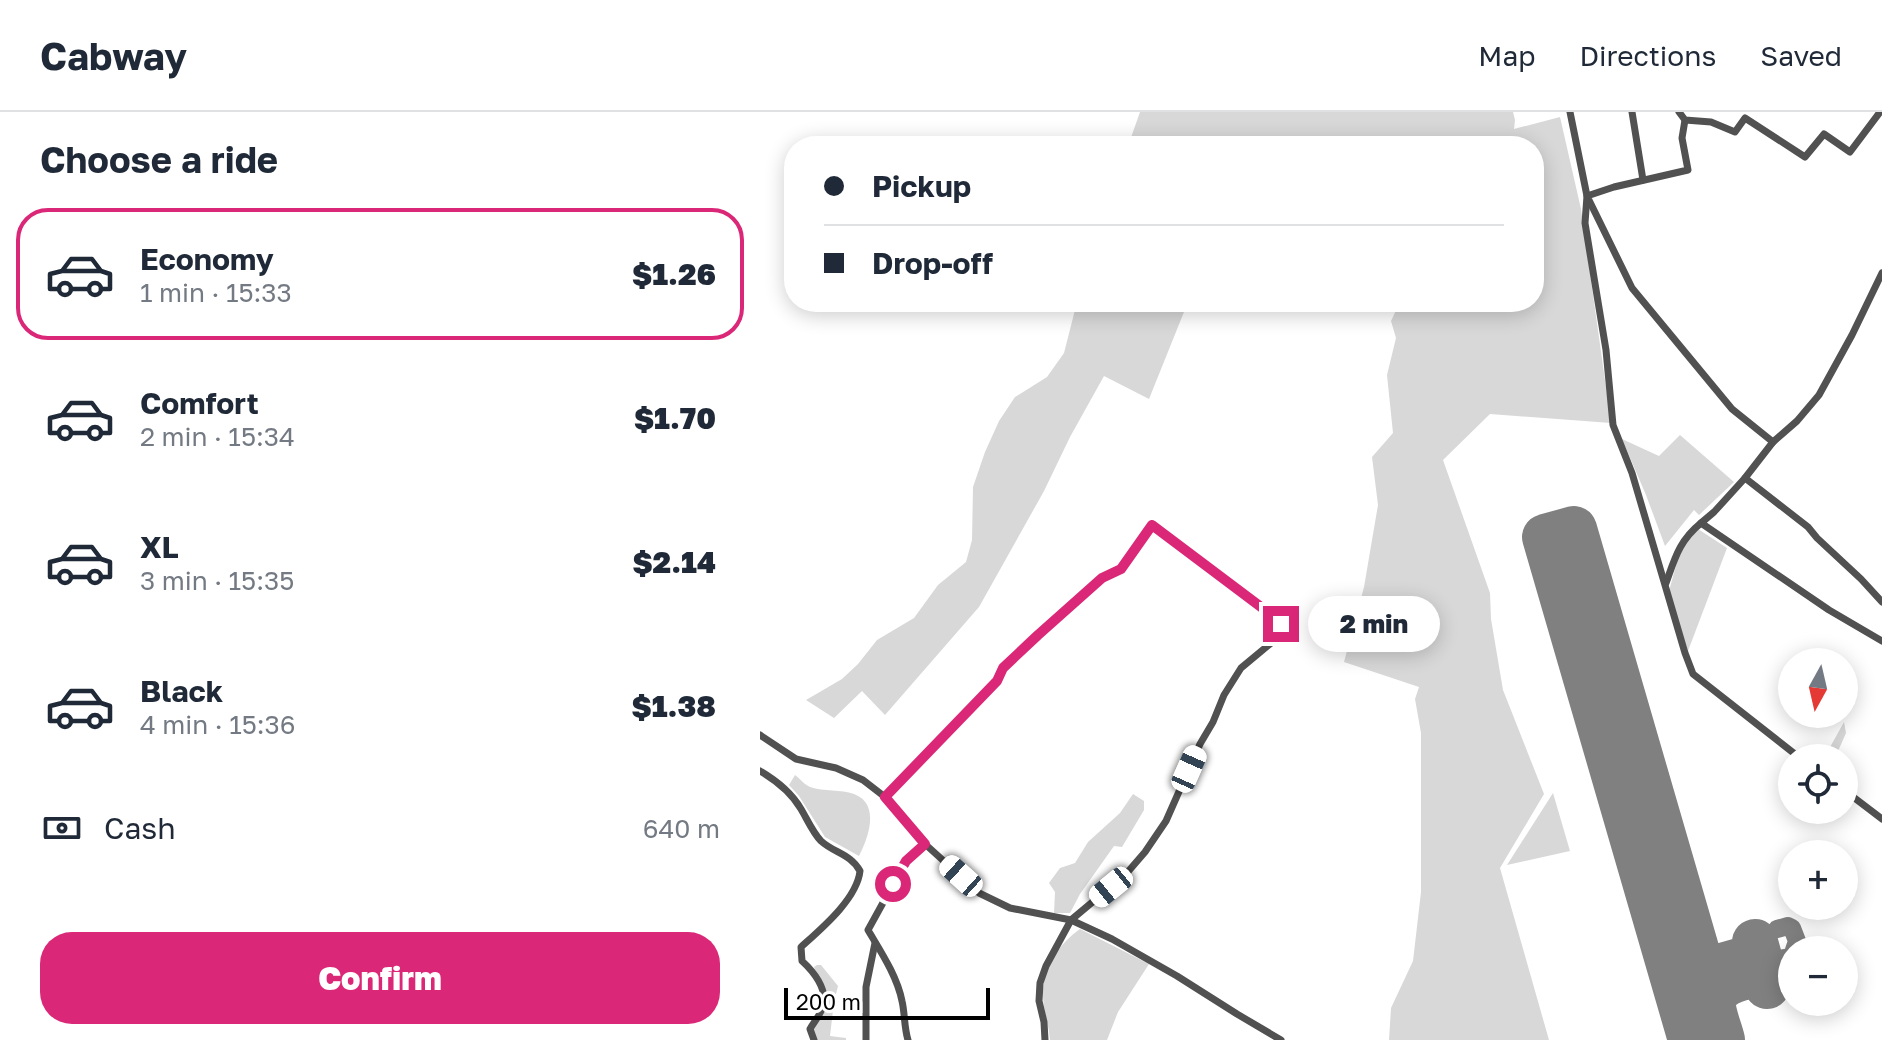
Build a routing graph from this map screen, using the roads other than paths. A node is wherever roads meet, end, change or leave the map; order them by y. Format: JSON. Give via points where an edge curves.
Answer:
{"nodes":[{"id":1,"x":1570,"y":112,"type":"edge"},
{"id":2,"x":1632,"y":112,"type":"edge"},
{"id":3,"x":1679,"y":112,"type":"edge"},
{"id":4,"x":1880,"y":112,"type":"edge"},
{"id":5,"x":1685,"y":120,"type":"junction"},
{"id":6,"x":1643,"y":180,"type":"junction"},
{"id":7,"x":1587,"y":196,"type":"junction"},
{"id":8,"x":1882,"y":273,"type":"edge"},
{"id":9,"x":1773,"y":442,"type":"junction"},
{"id":10,"x":1745,"y":478,"type":"junction"},
{"id":11,"x":1701,"y":523,"type":"junction"},
{"id":12,"x":1665,"y":585,"type":"junction"},
{"id":13,"x":1882,"y":602,"type":"edge"},
{"id":14,"x":1882,"y":641,"type":"edge"},
{"id":15,"x":763,"y":738,"type":"edge"},
{"id":16,"x":1782,"y":744,"type":"edge"},
{"id":17,"x":760,"y":749,"type":"edge"},
{"id":18,"x":760,"y":771,"type":"edge"},
{"id":19,"x":885,"y":797,"type":"junction"},
{"id":20,"x":1858,"y":801,"type":"edge"},
{"id":21,"x":1882,"y":819,"type":"edge"},
{"id":22,"x":925,"y":844,"type":"junction"},
{"id":23,"x":1071,"y":920,"type":"junction"},
{"id":24,"x":875,"y":942,"type":"junction"},
{"id":25,"x":814,"y":1040,"type":"edge"},
{"id":26,"x":866,"y":1040,"type":"edge"},
{"id":27,"x":908,"y":1040,"type":"edge"},
{"id":28,"x":1045,"y":1040,"type":"edge"},
{"id":29,"x":1281,"y":1040,"type":"edge"}],
"edges":[{"from":1,"to":7,"type":"street"},
{"from":2,"to":6,"type":"street"},
{"from":3,"to":5,"type":"street"},
{"from":4,"to":5,"type":"street","via":[[1850,152],[1824,134],[1805,157],[1745,118],[1735,132],[1711,122]]},
{"from":5,"to":6,"type":"street","via":[[1682,138],[1688,170]]},
{"from":6,"to":7,"type":"street"},
{"from":7,"to":9,"type":"street","via":[[1632,288],[1732,409]]},
{"from":7,"to":12,"type":"street","via":[[1585,223],[1613,425]]},
{"from":8,"to":9,"type":"street","via":[[1819,395]]},
{"from":9,"to":10,"type":"street"},
{"from":10,"to":11,"type":"street"},
{"from":10,"to":13,"type":"street","via":[[1808,527]]},
{"from":11,"to":12,"type":"street","via":[[1677,550]]},
{"from":11,"to":14,"type":"street"},
{"from":12,"to":16,"type":"street","via":[[1693,674]]},
{"from":15,"to":17,"type":"street"},
{"from":15,"to":19,"type":"street","via":[[796,759],[863,780]]},
{"from":18,"to":25,"type":"street","via":[[789,793],[821,841],[856,862],[860,871],[847,901],[801,947],[802,961],[815,973],[824,1005],[810,1029]]},
{"from":19,"to":22,"type":"street"},
{"from":19,"to":23,"type":"street","via":[[997,681],[1003,668],[1102,578],[1121,569],[1152,525],[1282,628],[1241,668],[1224,695],[1166,821],[1145,852]]},
{"from":20,"to":21,"type":"street"},
{"from":22,"to":23,"type":"street","via":[[979,893],[1010,908]]},
{"from":22,"to":24,"type":"street","via":[[906,861],[868,930]]},
{"from":23,"to":28,"type":"street","via":[[1040,983]]},
{"from":23,"to":29,"type":"street","via":[[1131,949]]},
{"from":24,"to":26,"type":"street","via":[[866,987]]},
{"from":24,"to":27,"type":"street","via":[[896,981]]}]}
